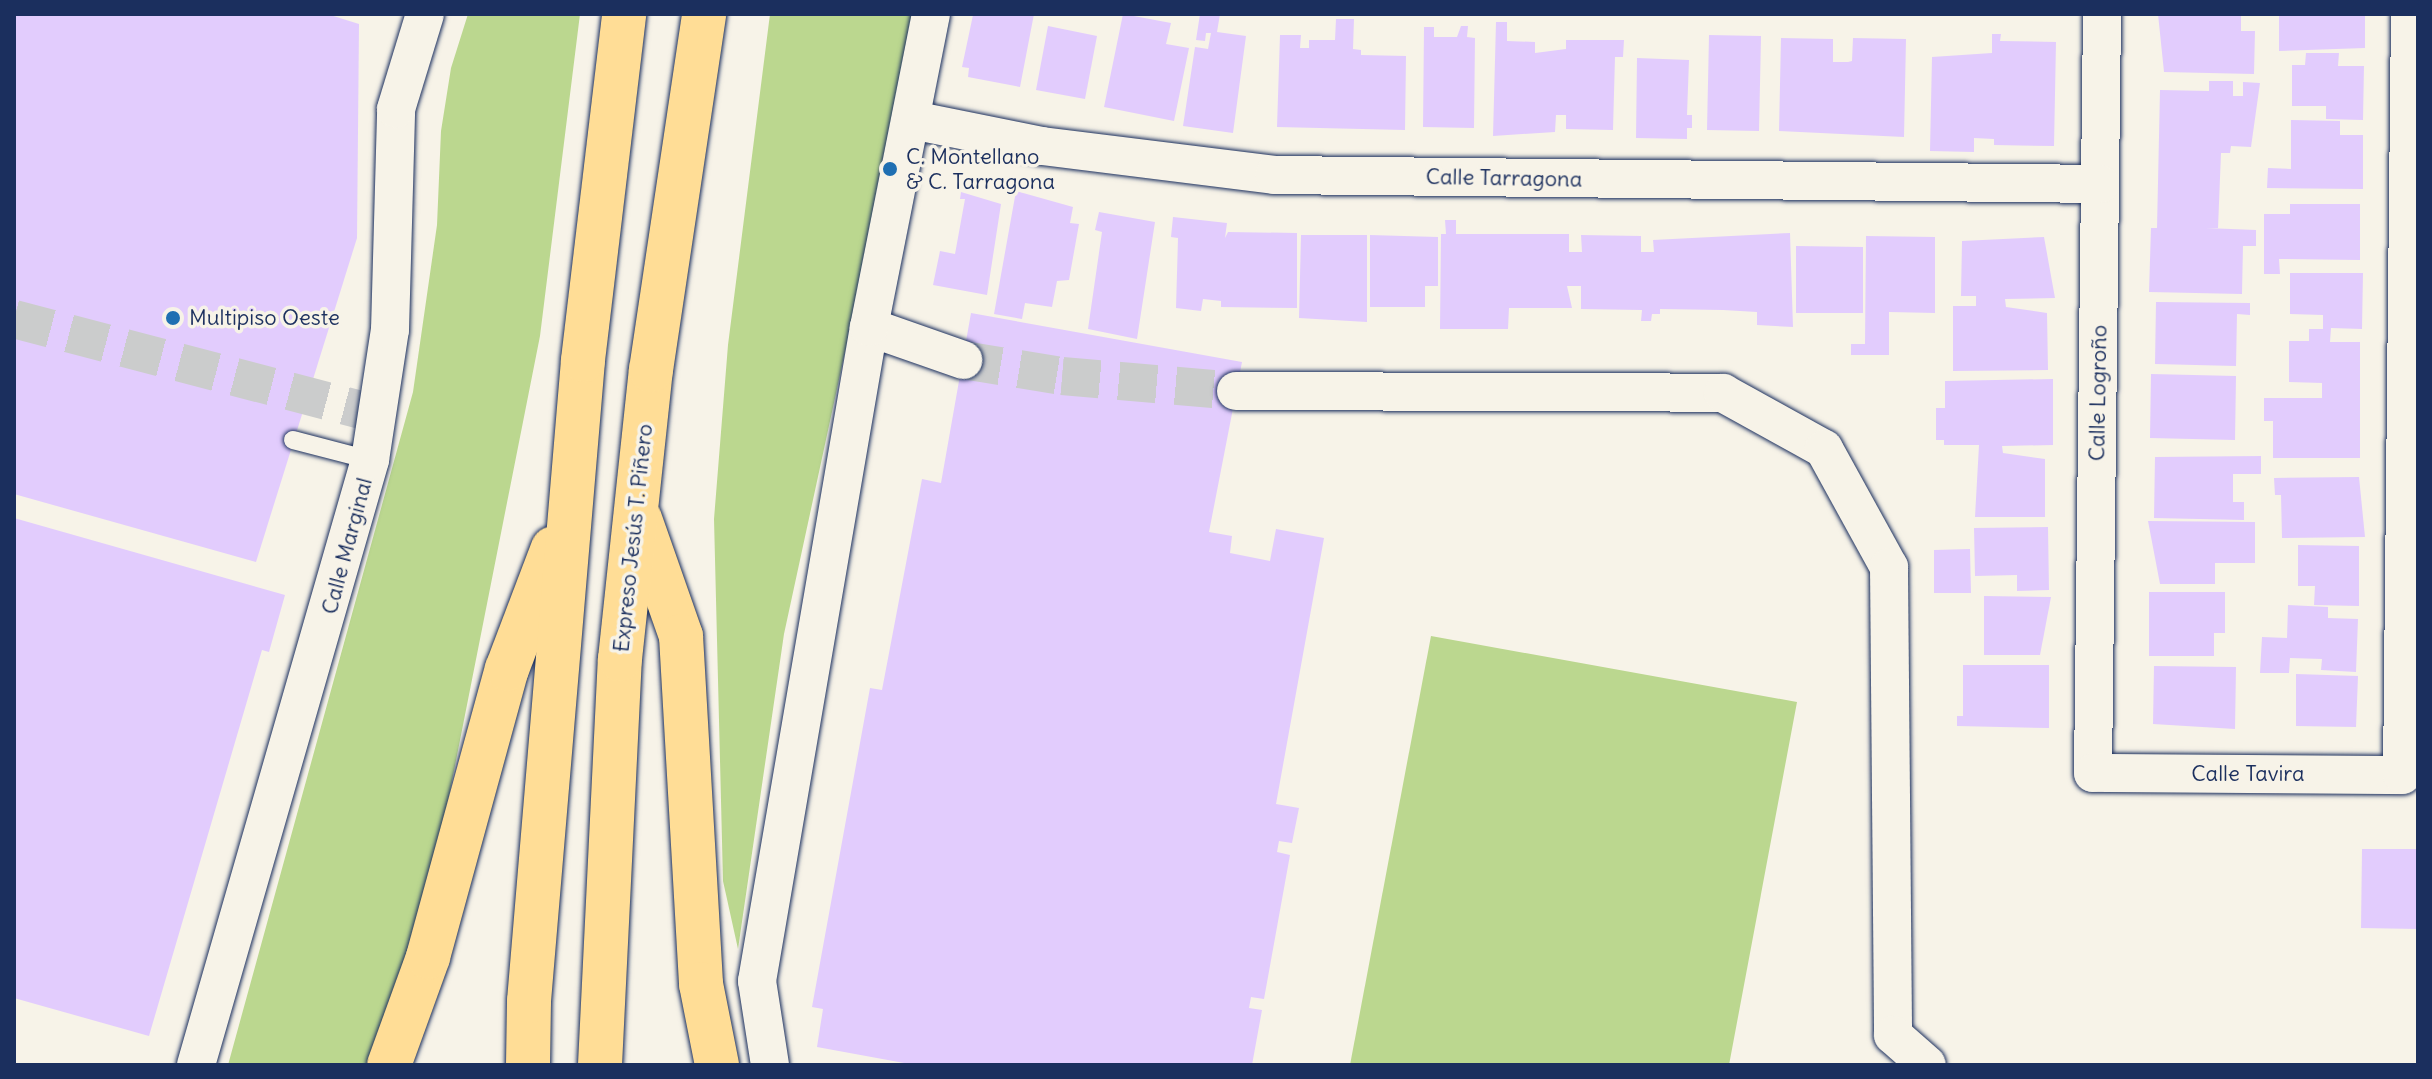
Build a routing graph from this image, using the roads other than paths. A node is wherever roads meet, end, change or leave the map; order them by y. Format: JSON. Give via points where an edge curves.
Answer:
{"nodes":[{"id":1,"x":425,"y":14,"type":"edge"},
{"id":2,"x":624,"y":14,"type":"edge"},
{"id":3,"x":704,"y":14,"type":"edge"},
{"id":4,"x":931,"y":14,"type":"edge"},
{"id":5,"x":2102,"y":14,"type":"edge"},
{"id":6,"x":2410,"y":14,"type":"edge"},
{"id":7,"x":912,"y":120,"type":"junction"},
{"id":8,"x":2100,"y":184,"type":"junction"},
{"id":9,"x":2413,"y":293,"type":"edge"},
{"id":10,"x":869,"y":327,"type":"junction"},
{"id":11,"x":963,"y":360,"type":"tunnel mouth"},
{"id":12,"x":1236,"y":391,"type":"tunnel mouth"},
{"id":13,"x":293,"y":440,"type":"dead end"},
{"id":14,"x":370,"y":460,"type":"junction"},
{"id":15,"x":572,"y":497,"type":"junction"},
{"id":16,"x":637,"y":510,"type":"junction"},
{"id":17,"x":2093,"y":773,"type":"joint"},
{"id":18,"x":196,"y":1065,"type":"edge"},
{"id":19,"x":389,"y":1065,"type":"edge"},
{"id":20,"x":528,"y":1065,"type":"edge"},
{"id":21,"x":600,"y":1065,"type":"edge"},
{"id":22,"x":717,"y":1065,"type":"edge"},
{"id":23,"x":770,"y":1065,"type":"edge"},
{"id":24,"x":1927,"y":1065,"type":"edge"}],
"edges":[{"from":1,"to":14,"type":"street","name":"Calle Marginal","via":[[396,109],[390,330]]},
{"from":2,"to":15,"type":"highway"},
{"from":3,"to":16,"type":"highway","name":"Expreso Jesús T. Piñero","via":[[651,370]]},
{"from":4,"to":7,"type":"street"},
{"from":5,"to":8,"type":"street","name":"Calle Logroño"},
{"from":6,"to":9,"type":"street"},
{"from":7,"to":8,"type":"street","name":"Calle Tarragona","via":[[1042,146],[1274,175]]},
{"from":7,"to":10,"type":"street"},
{"from":8,"to":17,"type":"street","name":"Calle Logroño"},
{"from":9,"to":17,"type":"street","name":"Calle Tavira","via":[[2402,775]]},
{"from":10,"to":11,"type":"street"},
{"from":10,"to":23,"type":"street","via":[[757,981]]},
{"from":12,"to":24,"type":"street","via":[[1723,393],[1824,449],[1889,567],[1893,1035]]},
{"from":13,"to":14,"type":"lane"},
{"from":14,"to":18,"type":"street","name":"Calle Marginal"},
{"from":15,"to":19,"type":"highway","via":[[507,669],[428,957]]},
{"from":15,"to":20,"type":"highway"},
{"from":16,"to":21,"type":"highway","name":"Expreso Jesús T. Piñero","via":[[620,659]]},
{"from":16,"to":22,"type":"highway","via":[[681,636],[701,984]]}]}
